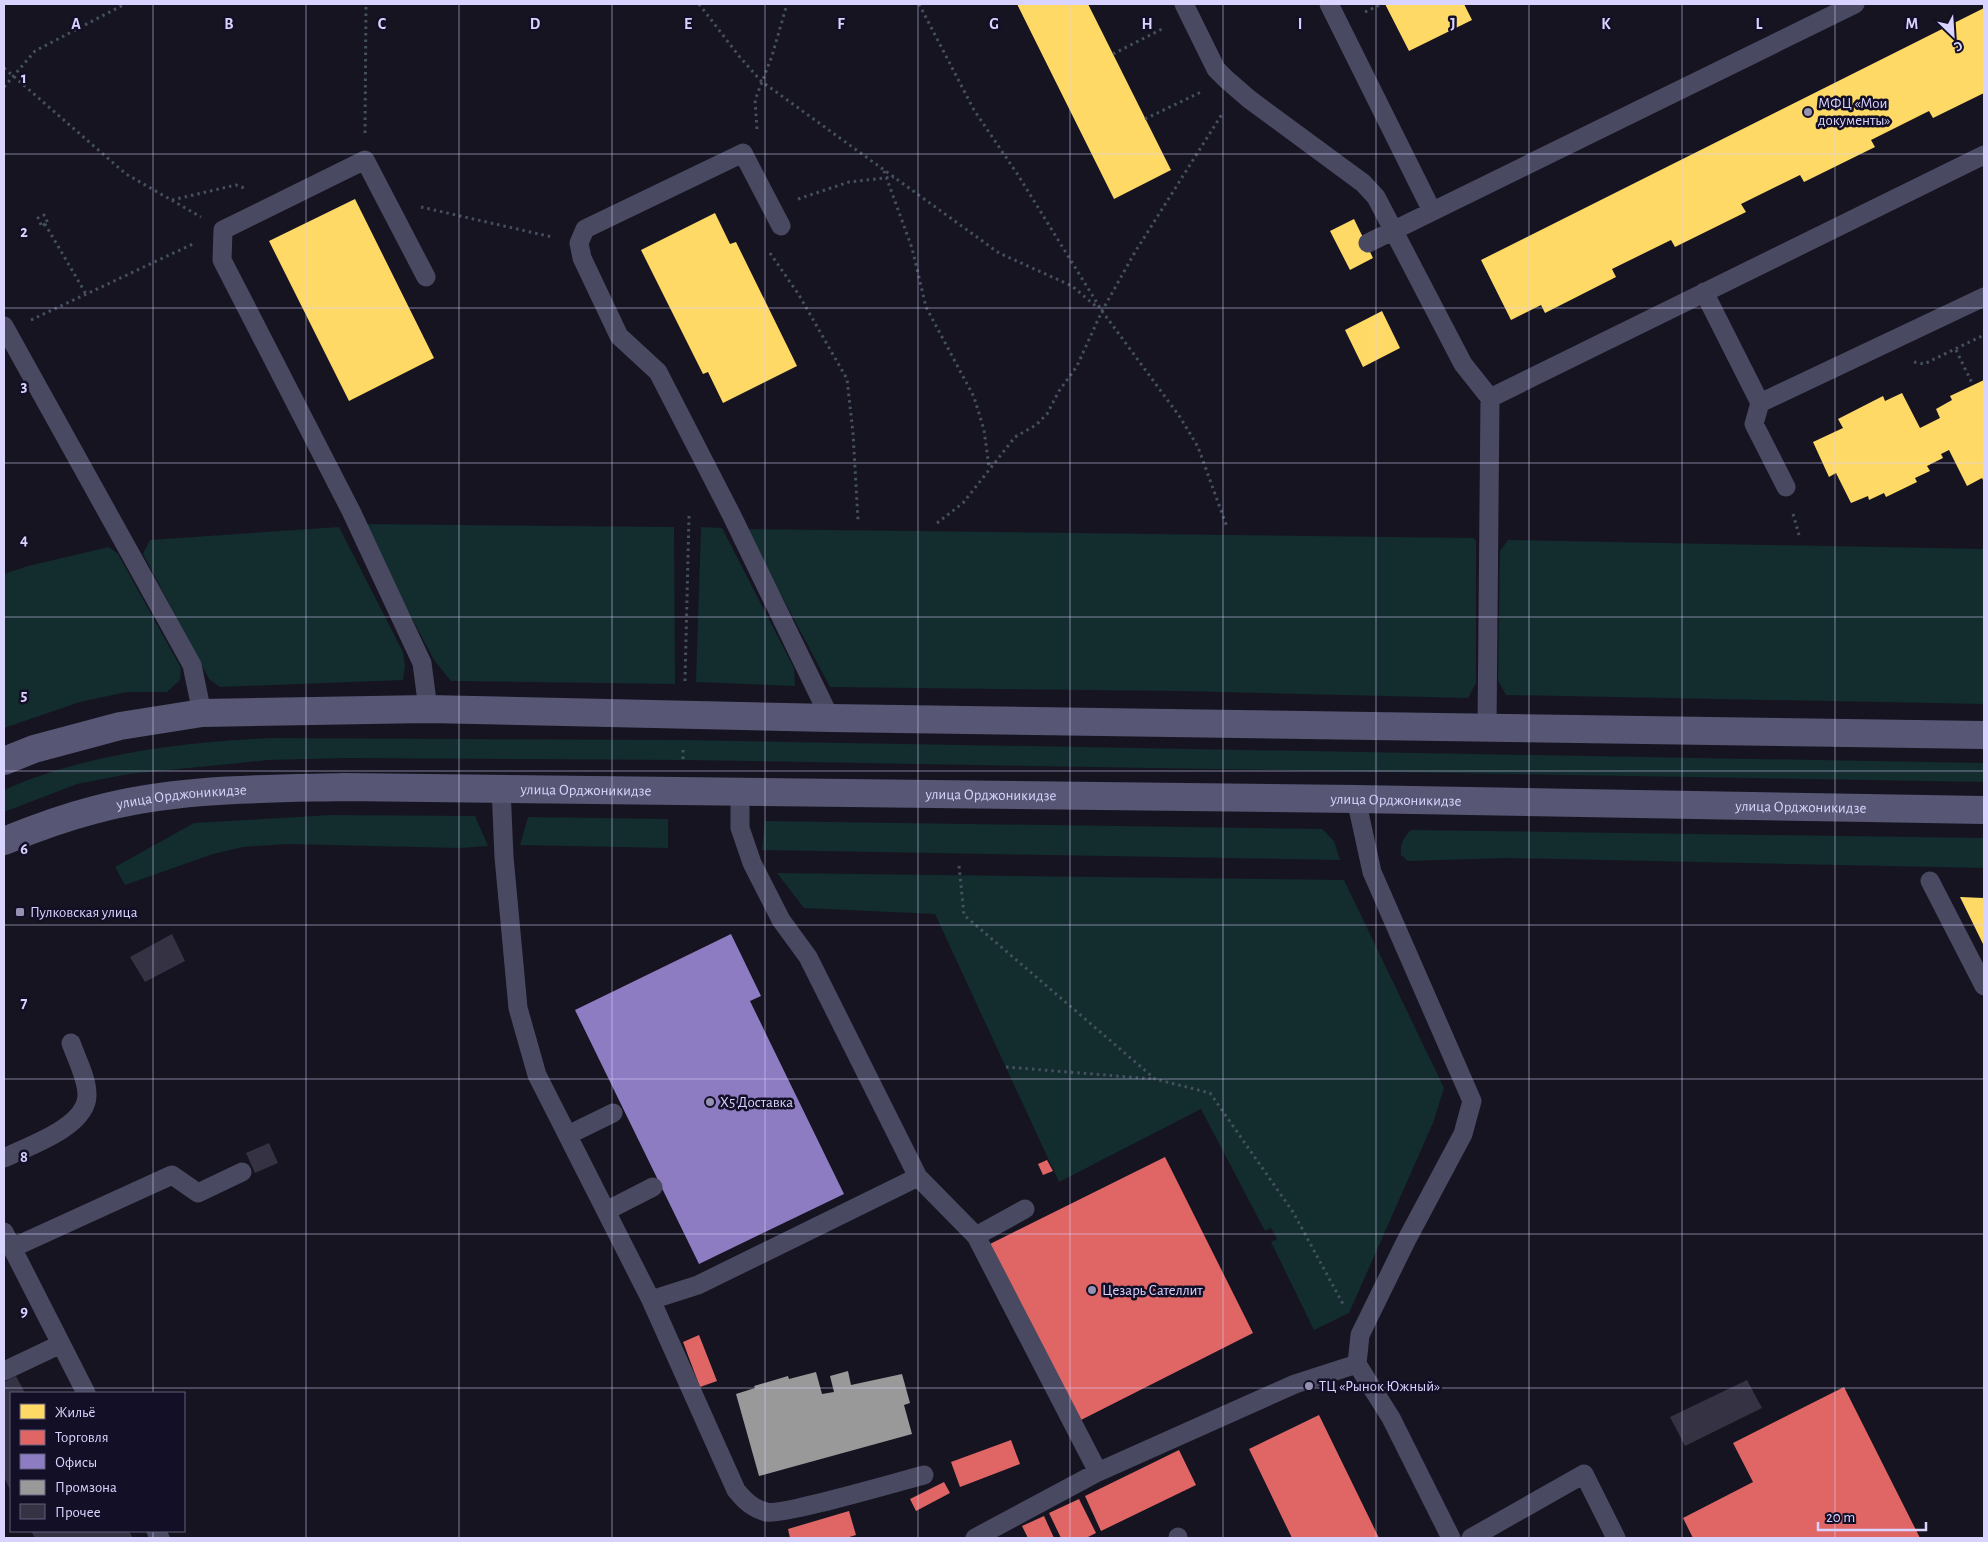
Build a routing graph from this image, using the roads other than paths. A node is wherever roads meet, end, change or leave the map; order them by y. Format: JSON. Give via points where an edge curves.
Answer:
{"nodes":[{"id":1,"x":1329,"y":4,"type":"edge"},
{"id":2,"x":1855,"y":4,"type":"edge"},
{"id":3,"x":1187,"y":9,"type":"edge"},
{"id":4,"x":1984,"y":155,"type":"edge"},
{"id":5,"x":1432,"y":211,"type":"junction"},
{"id":6,"x":777,"y":218,"type":"road end"},
{"id":7,"x":1393,"y":230,"type":"junction"},
{"id":8,"x":1368,"y":243,"type":"dead end"},
{"id":9,"x":426,"y":277,"type":"dead end"},
{"id":10,"x":1704,"y":292,"type":"junction"},
{"id":11,"x":1984,"y":297,"type":"edge"},
{"id":12,"x":5,"y":328,"type":"edge"},
{"id":13,"x":1490,"y":398,"type":"junction"},
{"id":14,"x":1760,"y":403,"type":"junction"},
{"id":15,"x":1786,"y":487,"type":"dead end"},
{"id":16,"x":428,"y":709,"type":"junction"},
{"id":17,"x":202,"y":713,"type":"junction"},
{"id":18,"x":830,"y":718,"type":"junction"},
{"id":19,"x":1487,"y":727,"type":"junction"},
{"id":20,"x":1984,"y":735,"type":"edge"},
{"id":21,"x":4,"y":761,"type":"edge"},
{"id":22,"x":501,"y":788,"type":"junction"},
{"id":23,"x":740,"y":793,"type":"junction"},
{"id":24,"x":1356,"y":800,"type":"junction"},
{"id":25,"x":1984,"y":810,"type":"edge"},
{"id":26,"x":4,"y":840,"type":"edge"},
{"id":27,"x":1930,"y":881,"type":"dead end"},
{"id":28,"x":1984,"y":986,"type":"edge"},
{"id":29,"x":71,"y":1043,"type":"dead end"},
{"id":30,"x":613,"y":1113,"type":"dead end"},
{"id":31,"x":568,"y":1136,"type":"junction"},
{"id":32,"x":4,"y":1158,"type":"edge"},
{"id":33,"x":242,"y":1172,"type":"dead end"},
{"id":34,"x":918,"y":1177,"type":"junction"},
{"id":35,"x":652,"y":1187,"type":"dead end"},
{"id":36,"x":1025,"y":1209,"type":"dead end"},
{"id":37,"x":606,"y":1210,"type":"junction"},
{"id":38,"x":976,"y":1236,"type":"junction"},
{"id":39,"x":8,"y":1240,"type":"edge"},
{"id":40,"x":651,"y":1300,"type":"junction"},
{"id":41,"x":61,"y":1344,"type":"junction"},
{"id":42,"x":1357,"y":1364,"type":"junction"},
{"id":43,"x":4,"y":1371,"type":"edge"},
{"id":44,"x":85,"y":1392,"type":"edge"},
{"id":45,"x":1098,"y":1472,"type":"junction"},
{"id":46,"x":924,"y":1475,"type":"dead end"},
{"id":47,"x":974,"y":1538,"type":"edge"},
{"id":48,"x":1451,"y":1538,"type":"edge"},
{"id":49,"x":1471,"y":1538,"type":"edge"},
{"id":50,"x":1616,"y":1538,"type":"edge"}],
"edges":[{"from":1,"to":5,"type":"lane"},
{"from":2,"to":5,"type":"lane"},
{"from":3,"to":7,"type":"lane","via":[[1216,68],[1231,84],[1363,183],[1376,197]]},
{"from":4,"to":10,"type":"lane"},
{"from":5,"to":7,"type":"lane"},
{"from":6,"to":18,"type":"lane","via":[[743,153],[585,229],[579,243],[582,258],[619,336],[658,372]]},
{"from":7,"to":8,"type":"lane"},
{"from":7,"to":13,"type":"lane","via":[[1463,364]]},
{"from":9,"to":16,"type":"lane","via":[[365,160],[223,230],[222,260],[351,511],[422,663]]},
{"from":10,"to":13,"type":"lane"},
{"from":10,"to":14,"type":"lane"},
{"from":11,"to":14,"type":"lane"},
{"from":12,"to":17,"type":"lane","via":[[192,665]]},
{"from":13,"to":19,"type":"lane"},
{"from":14,"to":15,"type":"lane","via":[[1754,424]]},
{"from":16,"to":17,"type":"street"},
{"from":16,"to":18,"type":"street"},
{"from":17,"to":21,"type":"street","via":[[120,726],[34,749]]},
{"from":18,"to":19,"type":"street"},
{"from":19,"to":20,"type":"street"},
{"from":22,"to":23,"type":"street","name":"улица Орджоникидзе"},
{"from":22,"to":26,"type":"street","name":"улица Орджоникидзе","via":[[325,788],[180,794],[95,809]]},
{"from":22,"to":31,"type":"lane","via":[[518,1008],[537,1075]]},
{"from":23,"to":24,"type":"street","name":"улица Орджоникидзе"},
{"from":23,"to":34,"type":"lane","via":[[740,828],[752,862],[781,920],[808,957]]},
{"from":24,"to":25,"type":"street","name":"улица Орджоникидзе"},
{"from":24,"to":42,"type":"lane","via":[[1372,872],[1472,1101],[1463,1134],[1360,1335]]},
{"from":27,"to":28,"type":"lane"},
{"from":29,"to":32,"type":"lane","via":[[86,1085],[84,1110],[67,1127]]},
{"from":30,"to":31,"type":"lane"},
{"from":31,"to":37,"type":"lane"},
{"from":33,"to":39,"type":"lane","via":[[198,1193],[172,1175]]},
{"from":34,"to":38,"type":"lane"},
{"from":34,"to":40,"type":"lane","via":[[698,1284]]},
{"from":35,"to":37,"type":"lane"},
{"from":36,"to":38,"type":"lane"},
{"from":37,"to":40,"type":"lane"},
{"from":38,"to":45,"type":"lane"},
{"from":39,"to":41,"type":"lane"},
{"from":40,"to":46,"type":"lane","via":[[736,1490],[750,1506],[768,1513],[793,1509]]},
{"from":41,"to":43,"type":"lane"},
{"from":41,"to":44,"type":"lane"},
{"from":42,"to":45,"type":"lane","via":[[1295,1384]]},
{"from":42,"to":48,"type":"lane","via":[[1391,1418]]},
{"from":45,"to":47,"type":"lane"},
{"from":49,"to":50,"type":"lane","via":[[1584,1474]]}]}
